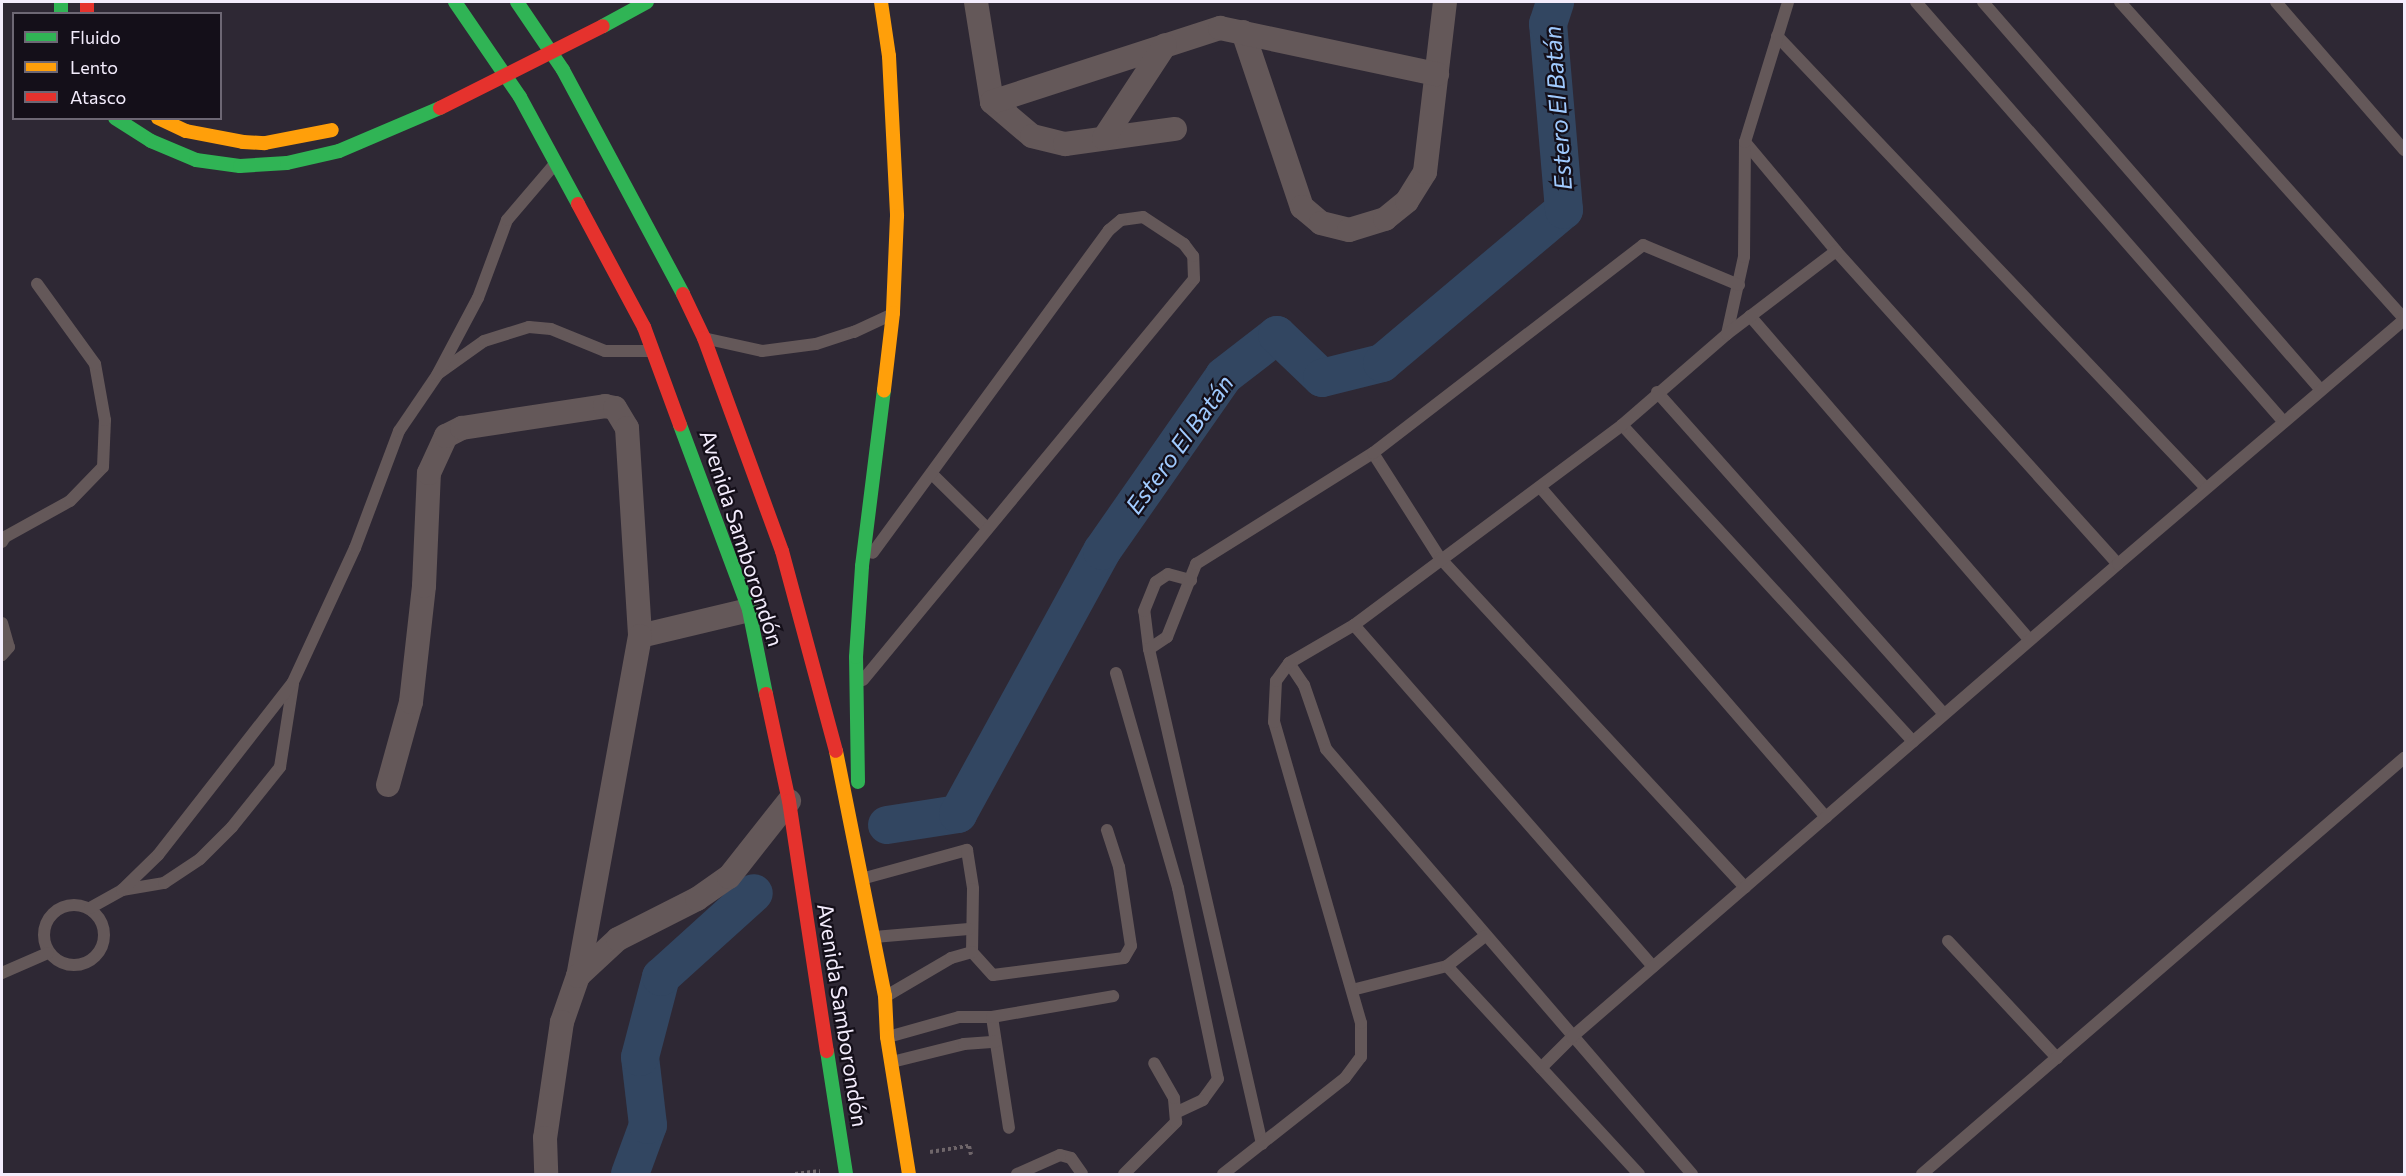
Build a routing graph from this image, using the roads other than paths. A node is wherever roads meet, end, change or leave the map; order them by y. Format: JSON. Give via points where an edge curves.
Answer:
{"nodes":[{"id":1,"x":455,"y":2,"type":"edge"},
{"id":2,"x":517,"y":2,"type":"edge"},
{"id":3,"x":623,"y":2,"type":"edge"},
{"id":4,"x":648,"y":2,"type":"edge"},
{"id":5,"x":881,"y":2,"type":"edge"},
{"id":6,"x":976,"y":2,"type":"edge"},
{"id":7,"x":1444,"y":2,"type":"edge"},
{"id":8,"x":1788,"y":2,"type":"edge"},
{"id":9,"x":1916,"y":2,"type":"edge"},
{"id":10,"x":1983,"y":2,"type":"edge"},
{"id":11,"x":2120,"y":2,"type":"edge"},
{"id":12,"x":2276,"y":2,"type":"edge"},
{"id":13,"x":600,"y":20,"type":"junction"},
{"id":14,"x":1243,"y":32,"type":"junction"},
{"id":15,"x":1777,"y":36,"type":"junction"},
{"id":16,"x":1165,"y":45,"type":"junction"},
{"id":17,"x":483,"y":68,"type":"dead end"},
{"id":18,"x":1437,"y":74,"type":"junction"},
{"id":19,"x":992,"y":102,"type":"junction"},
{"id":20,"x":118,"y":120,"type":"edge"},
{"id":21,"x":162,"y":120,"type":"edge"},
{"id":22,"x":349,"y":125,"type":"dead end"},
{"id":23,"x":1175,"y":129,"type":"dead end"},
{"id":24,"x":1104,"y":138,"type":"junction"},
{"id":25,"x":1745,"y":142,"type":"junction"},
{"id":26,"x":2404,"y":150,"type":"edge"},
{"id":27,"x":556,"y":163,"type":"junction"},
{"id":28,"x":1836,"y":251,"type":"junction"},
{"id":29,"x":37,"y":285,"type":"dead end"},
{"id":30,"x":1739,"y":285,"type":"junction"},
{"id":31,"x":893,"y":313,"type":"junction"},
{"id":32,"x":1750,"y":316,"type":"junction"},
{"id":33,"x":2404,"y":320,"type":"edge"},
{"id":34,"x":1727,"y":334,"type":"junction"},
{"id":35,"x":704,"y":338,"type":"junction"},
{"id":36,"x":654,"y":351,"type":"junction"},
{"id":37,"x":437,"y":375,"type":"junction"},
{"id":38,"x":2320,"y":389,"type":"junction"},
{"id":39,"x":1657,"y":392,"type":"junction"},
{"id":40,"x":2283,"y":421,"type":"junction"},
{"id":41,"x":1622,"y":425,"type":"junction"},
{"id":42,"x":1373,"y":453,"type":"junction"},
{"id":43,"x":933,"y":475,"type":"junction"},
{"id":44,"x":1540,"y":487,"type":"junction"},
{"id":45,"x":2206,"y":488,"type":"junction"},
{"id":46,"x":987,"y":528,"type":"junction"},
{"id":47,"x":2,"y":542,"type":"edge"},
{"id":48,"x":1440,"y":558,"type":"junction"},
{"id":49,"x":2118,"y":564,"type":"junction"},
{"id":50,"x":862,"y":566,"type":"junction"},
{"id":51,"x":1191,"y":580,"type":"junction"},
{"id":52,"x":749,"y":610,"type":"junction"},
{"id":53,"x":2,"y":623,"type":"edge"},
{"id":54,"x":1354,"y":625,"type":"junction"},
{"id":55,"x":640,"y":636,"type":"junction"},
{"id":56,"x":2030,"y":640,"type":"junction"},
{"id":57,"x":1149,"y":649,"type":"junction"},
{"id":58,"x":2,"y":655,"type":"edge"},
{"id":59,"x":1289,"y":663,"type":"junction"},
{"id":60,"x":1116,"y":673,"type":"dead end"},
{"id":61,"x":293,"y":682,"type":"junction"},
{"id":62,"x":855,"y":690,"type":"junction"},
{"id":63,"x":1944,"y":714,"type":"junction"},
{"id":64,"x":1913,"y":741,"type":"junction"},
{"id":65,"x":2404,"y":758,"type":"edge"},
{"id":66,"x":388,"y":785,"type":"dead end"},
{"id":67,"x":789,"y":801,"type":"junction"},
{"id":68,"x":1826,"y":817,"type":"junction"},
{"id":69,"x":1107,"y":830,"type":"dead end"},
{"id":70,"x":861,"y":879,"type":"junction"},
{"id":71,"x":1744,"y":887,"type":"junction"},
{"id":72,"x":122,"y":890,"type":"junction"},
{"id":73,"x":90,"y":908,"type":"junction"},
{"id":74,"x":969,"y":929,"type":"junction"},
{"id":75,"x":1485,"y":936,"type":"junction"},
{"id":76,"x":873,"y":937,"type":"junction"},
{"id":77,"x":1948,"y":941,"type":"dead end"},
{"id":78,"x":972,"y":952,"type":"junction"},
{"id":79,"x":48,"y":953,"type":"junction"},
{"id":80,"x":1447,"y":966,"type":"junction"},
{"id":81,"x":1653,"y":967,"type":"junction"},
{"id":82,"x":2,"y":973,"type":"edge"},
{"id":83,"x":578,"y":976,"type":"junction"},
{"id":84,"x":1352,"y":990,"type":"junction"},
{"id":85,"x":885,"y":996,"type":"junction"},
{"id":86,"x":1113,"y":996,"type":"dead end"},
{"id":87,"x":992,"y":1017,"type":"junction"},
{"id":88,"x":887,"y":1037,"type":"junction"},
{"id":89,"x":1572,"y":1037,"type":"junction"},
{"id":90,"x":995,"y":1042,"type":"junction"},
{"id":91,"x":2056,"y":1058,"type":"junction"},
{"id":92,"x":891,"y":1063,"type":"junction"},
{"id":93,"x":1154,"y":1063,"type":"dead end"},
{"id":94,"x":1541,"y":1068,"type":"junction"},
{"id":95,"x":1177,"y":1112,"type":"junction"},
{"id":96,"x":1008,"y":1128,"type":"dead end"},
{"id":97,"x":1262,"y":1144,"type":"junction"},
{"id":98,"x":546,"y":1174,"type":"edge"},
{"id":99,"x":846,"y":1174,"type":"edge"},
{"id":100,"x":909,"y":1174,"type":"edge"},
{"id":101,"x":1017,"y":1174,"type":"edge"},
{"id":102,"x":1082,"y":1174,"type":"edge"},
{"id":103,"x":1124,"y":1174,"type":"edge"},
{"id":104,"x":1223,"y":1174,"type":"edge"},
{"id":105,"x":1639,"y":1174,"type":"edge"},
{"id":106,"x":1692,"y":1174,"type":"edge"},
{"id":107,"x":1922,"y":1174,"type":"edge"}],
"edges":[{"from":1,"to":27,"type":"highway","name":"Avenida Samborondón","via":[[520,97]]},
{"from":2,"to":35,"type":"highway","name":"Avenida Samborondón","via":[[600,134]]},
{"from":3,"to":13,"type":"highway"},
{"from":4,"to":13,"type":"highway"},
{"from":5,"to":31,"type":"highway","via":[[896,204]]},
{"from":6,"to":19,"type":"street"},
{"from":7,"to":18,"type":"street"},
{"from":8,"to":15,"type":"lane"},
{"from":9,"to":40,"type":"lane"},
{"from":10,"to":38,"type":"lane"},
{"from":11,"to":33,"type":"lane"},
{"from":12,"to":26,"type":"lane"},
{"from":13,"to":17,"type":"highway"},
{"from":13,"to":20,"type":"highway","bridge":true,"via":[[440,108],[339,151],[287,163],[240,166],[196,160],[151,141]]},
{"from":14,"to":16,"type":"street","via":[[1220,28]]},
{"from":14,"to":18,"type":"street"},
{"from":14,"to":18,"type":"street","via":[[1302,207],[1321,223],[1349,230],[1385,219],[1407,201],[1425,172]]},
{"from":15,"to":25,"type":"lane"},
{"from":15,"to":45,"type":"lane"},
{"from":16,"to":19,"type":"street"},
{"from":16,"to":24,"type":"street"},
{"from":19,"to":24,"type":"street","via":[[1032,136],[1065,144]]},
{"from":21,"to":22,"type":"highway","via":[[186,131],[265,143]]},
{"from":23,"to":24,"type":"street"},
{"from":25,"to":28,"type":"lane"},
{"from":25,"to":30,"type":"lane","via":[[1746,204]]},
{"from":27,"to":36,"type":"highway","name":"Avenida Samborondón"},
{"from":27,"to":37,"type":"lane","via":[[507,220],[478,297]]},
{"from":28,"to":32,"type":"lane"},
{"from":28,"to":49,"type":"lane"},
{"from":29,"to":47,"type":"lane","via":[[94,364],[105,420],[102,467],[70,501]]},
{"from":30,"to":34,"type":"lane"},
{"from":30,"to":42,"type":"lane","via":[[1643,245]]},
{"from":31,"to":35,"type":"lane","via":[[854,333],[816,344],[762,351]]},
{"from":31,"to":50,"type":"highway"},
{"from":32,"to":34,"type":"lane"},
{"from":32,"to":56,"type":"lane"},
{"from":33,"to":38,"type":"lane"},
{"from":34,"to":39,"type":"lane"},
{"from":35,"to":70,"type":"highway","name":"Avenida Samborondón","via":[[774,529],[804,626],[842,774]]},
{"from":36,"to":37,"type":"lane","via":[[605,351],[551,329],[529,327],[484,341]]},
{"from":36,"to":52,"type":"highway","name":"Avenida Samborondón"},
{"from":37,"to":61,"type":"lane","via":[[399,431],[355,548]]},
{"from":38,"to":40,"type":"lane"},
{"from":39,"to":41,"type":"lane"},
{"from":39,"to":63,"type":"lane"},
{"from":40,"to":45,"type":"lane"},
{"from":41,"to":44,"type":"lane"},
{"from":41,"to":64,"type":"lane"},
{"from":42,"to":48,"type":"lane"},
{"from":42,"to":51,"type":"lane","via":[[1196,564]]},
{"from":43,"to":46,"type":"lane"},
{"from":43,"to":46,"type":"lane","via":[[1109,230],[1121,220],[1143,217],[1184,244],[1193,256],[1194,279]]},
{"from":43,"to":50,"type":"lane"},
{"from":44,"to":48,"type":"lane"},
{"from":44,"to":68,"type":"lane"},
{"from":45,"to":49,"type":"lane"},
{"from":46,"to":62,"type":"lane"},
{"from":48,"to":54,"type":"lane"},
{"from":48,"to":71,"type":"lane"},
{"from":49,"to":56,"type":"lane"},
{"from":50,"to":62,"type":"highway"},
{"from":51,"to":57,"type":"lane","via":[[1167,637]]},
{"from":51,"to":57,"type":"lane","via":[[1168,574],[1156,582],[1144,610]]},
{"from":52,"to":55,"type":"street"},
{"from":52,"to":67,"type":"highway","name":"Avenida Samborondón"},
{"from":53,"to":58,"type":"lane","via":[[9,646]]},
{"from":54,"to":59,"type":"lane"},
{"from":54,"to":81,"type":"lane"},
{"from":55,"to":66,"type":"street","via":[[627,428],[615,408],[604,406],[462,428],[446,436],[429,473],[424,586],[411,702]]},
{"from":55,"to":83,"type":"street"},
{"from":56,"to":63,"type":"lane"},
{"from":57,"to":97,"type":"lane"},
{"from":59,"to":75,"type":"lane","via":[[1305,685],[1326,750]]},
{"from":59,"to":84,"type":"lane","via":[[1276,681],[1274,722]]},
{"from":60,"to":95,"type":"lane","via":[[1178,888],[1218,1078],[1203,1100]]},
{"from":61,"to":72,"type":"lane","via":[[165,846]]},
{"from":61,"to":72,"type":"lane","via":[[280,767],[232,827],[200,859],[164,883]]},
{"from":62,"to":70,"type":"highway"},
{"from":63,"to":64,"type":"lane"},
{"from":64,"to":68,"type":"lane"},
{"from":65,"to":91,"type":"lane"},
{"from":67,"to":83,"type":"street","via":[[729,877],[697,899],[618,939]]},
{"from":67,"to":99,"type":"highway","name":"Avenida Samborondón"},
{"from":68,"to":71,"type":"lane"},
{"from":69,"to":78,"type":"lane","via":[[1119,867],[1131,946],[1124,958],[998,977]]},
{"from":70,"to":74,"type":"lane","via":[[967,850],[973,889]]},
{"from":70,"to":76,"type":"highway","name":"Avenida Samborondón"},
{"from":71,"to":81,"type":"lane"},
{"from":72,"to":73,"type":"lane"},
{"from":73,"to":79,"type":"lane","via":[[76,904],[51,914],[44,933]]},
{"from":73,"to":79,"type":"lane","via":[[104,930],[104,944],[97,956],[72,966]]},
{"from":74,"to":76,"type":"lane"},
{"from":74,"to":78,"type":"lane"},
{"from":75,"to":80,"type":"lane"},
{"from":75,"to":89,"type":"lane"},
{"from":76,"to":85,"type":"highway","name":"Avenida Samborondón"},
{"from":77,"to":91,"type":"lane"},
{"from":78,"to":85,"type":"lane","via":[[951,958]]},
{"from":79,"to":82,"type":"lane"},
{"from":80,"to":84,"type":"lane"},
{"from":80,"to":94,"type":"lane"},
{"from":81,"to":89,"type":"lane"},
{"from":83,"to":98,"type":"street","via":[[562,1022],[545,1138]]},
{"from":84,"to":97,"type":"lane","via":[[1361,1023],[1360,1057],[1345,1078]]},
{"from":85,"to":88,"type":"highway","name":"Avenida Samborondón"},
{"from":86,"to":87,"type":"lane"},
{"from":87,"to":88,"type":"lane","via":[[959,1017]]},
{"from":87,"to":90,"type":"lane"},
{"from":88,"to":92,"type":"highway","name":"Avenida Samborondón"},
{"from":89,"to":94,"type":"lane"},
{"from":89,"to":106,"type":"lane"},
{"from":90,"to":92,"type":"lane","via":[[964,1044]]},
{"from":90,"to":96,"type":"lane"},
{"from":91,"to":107,"type":"lane"},
{"from":92,"to":100,"type":"highway","name":"Avenida Samborondón"},
{"from":93,"to":95,"type":"lane","via":[[1174,1098]]},
{"from":94,"to":105,"type":"lane"},
{"from":95,"to":103,"type":"lane","via":[[1171,1131]]},
{"from":97,"to":104,"type":"lane"},
{"from":101,"to":102,"type":"lane","via":[[1060,1155],[1071,1158]]}]}
